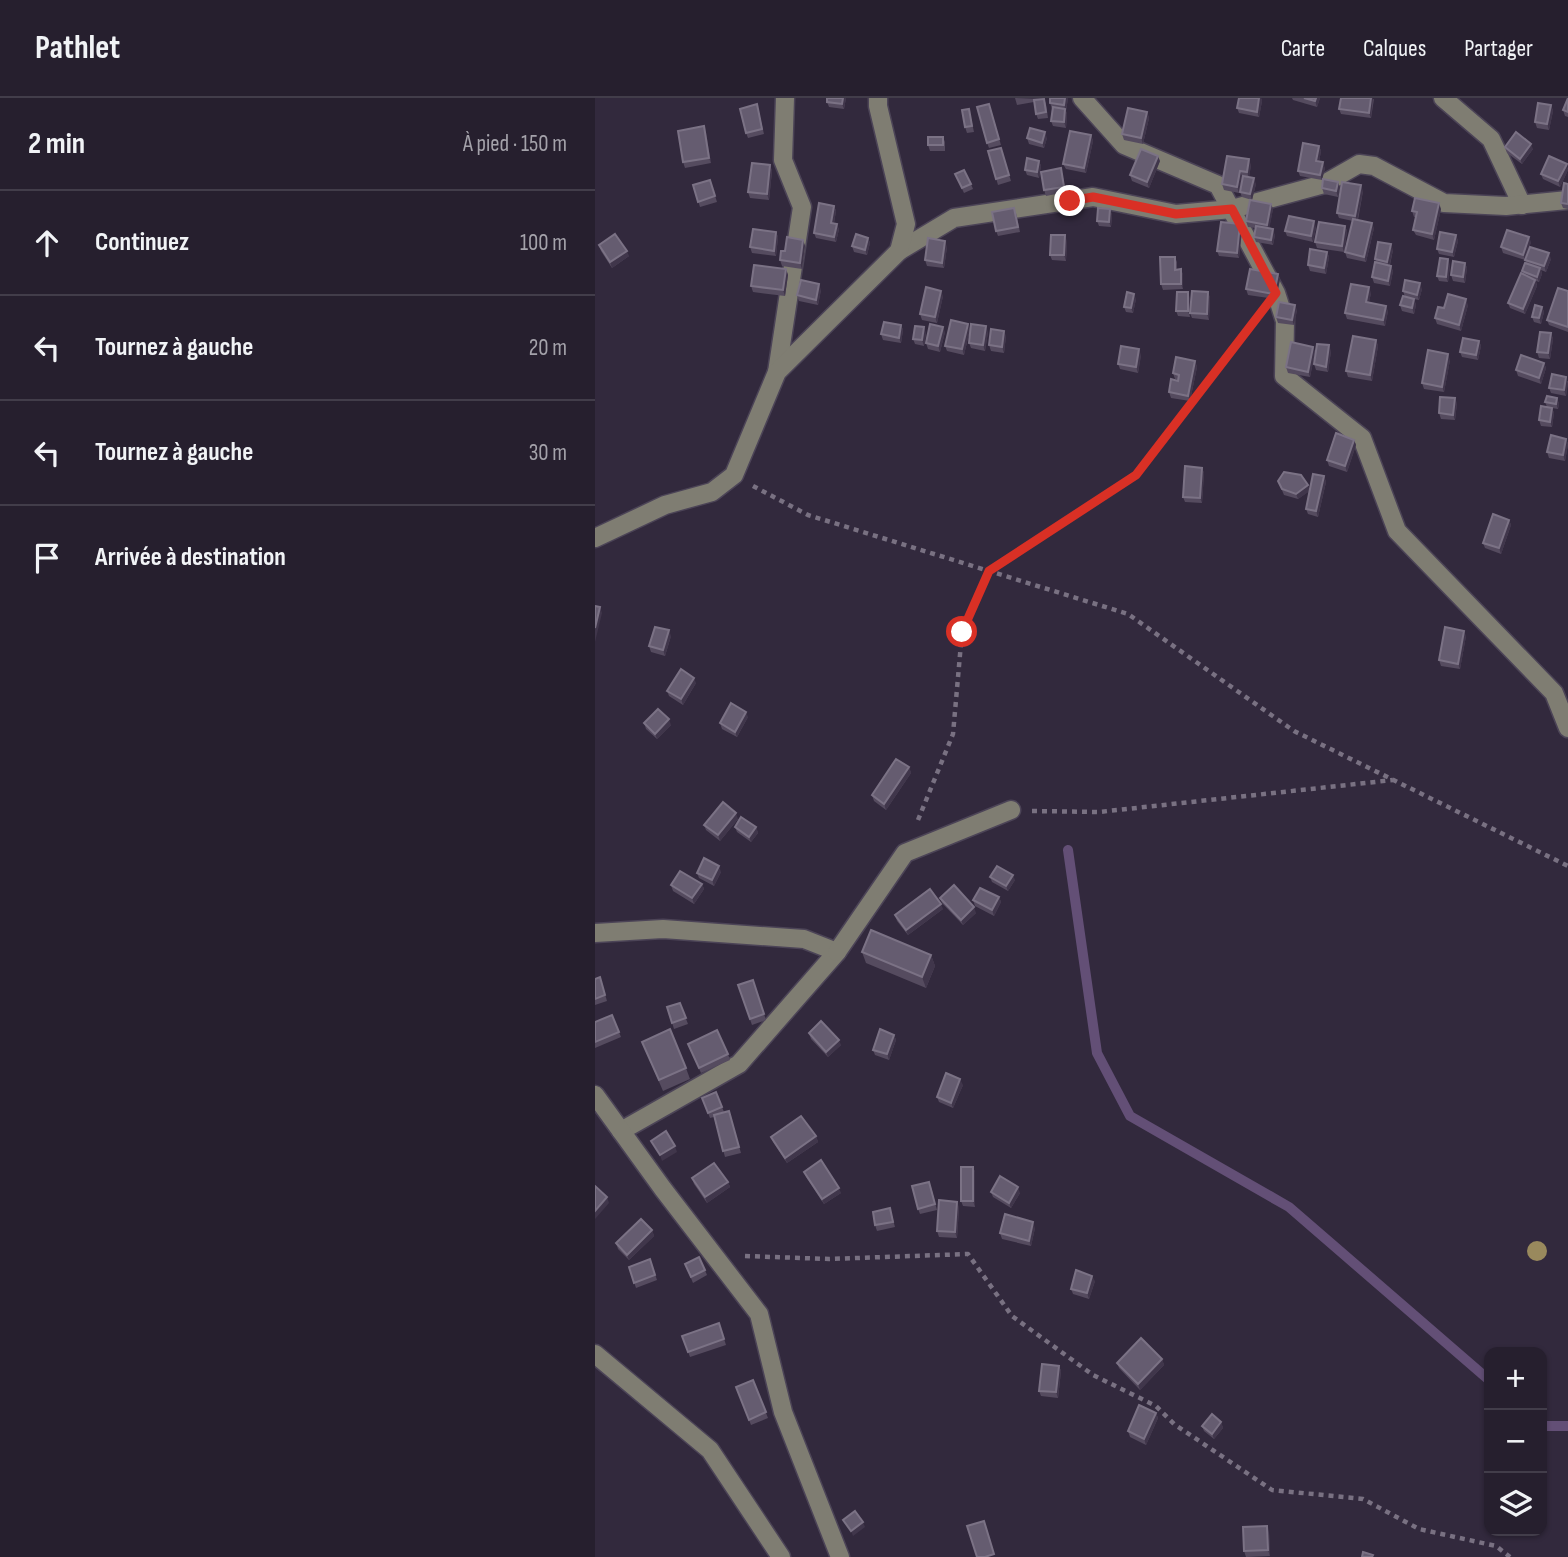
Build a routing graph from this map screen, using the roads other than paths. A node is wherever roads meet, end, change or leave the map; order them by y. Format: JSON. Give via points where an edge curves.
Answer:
{"nodes":[{"id":1,"x":785,"y":98,"type":"edge"},
{"id":2,"x":878,"y":98,"type":"edge"},
{"id":3,"x":1082,"y":98,"type":"edge"},
{"id":4,"x":1443,"y":98,"type":"edge"},
{"id":5,"x":1568,"y":200,"type":"edge"},
{"id":6,"x":1521,"y":205,"type":"junction"},
{"id":7,"x":1232,"y":209,"type":"junction"},
{"id":8,"x":899,"y":251,"type":"junction"},
{"id":9,"x":777,"y":372,"type":"junction"},
{"id":10,"x":595,"y":538,"type":"edge"},
{"id":11,"x":1568,"y":729,"type":"edge"},
{"id":12,"x":1011,"y":810,"type":"road end"},
{"id":13,"x":595,"y":933,"type":"edge"},
{"id":14,"x":837,"y":952,"type":"junction"},
{"id":15,"x":595,"y":1094,"type":"edge"},
{"id":16,"x":621,"y":1131,"type":"junction"},
{"id":17,"x":595,"y":1354,"type":"edge"},
{"id":18,"x":781,"y":1557,"type":"edge"},
{"id":19,"x":840,"y":1557,"type":"edge"}],
"edges":[{"from":1,"to":9,"type":"street","via":[[783,160],[802,207]]},
{"from":2,"to":8,"type":"street","via":[[906,224]]},
{"from":3,"to":7,"type":"street","via":[[1124,145],[1218,185]]},
{"from":4,"to":6,"type":"street","via":[[1491,139]]},
{"from":5,"to":6,"type":"street"},
{"from":6,"to":7,"type":"street","via":[[1444,203],[1374,166],[1359,164],[1324,184]]},
{"from":7,"to":8,"type":"street","via":[[1176,214],[1093,197],[954,218]]},
{"from":7,"to":11,"type":"street","via":[[1276,293],[1285,321],[1284,376],[1361,439],[1397,531],[1555,693]]},
{"from":8,"to":9,"type":"street"},
{"from":9,"to":10,"type":"street","via":[[734,475],[712,492],[665,505]]},
{"from":12,"to":14,"type":"street","via":[[905,853]]},
{"from":13,"to":14,"type":"street","via":[[663,929],[804,939]]},
{"from":14,"to":16,"type":"street","via":[[739,1064]]},
{"from":15,"to":16,"type":"street"},
{"from":16,"to":19,"type":"street","via":[[759,1314],[783,1412]]},
{"from":17,"to":18,"type":"street","via":[[710,1450]]}]}
